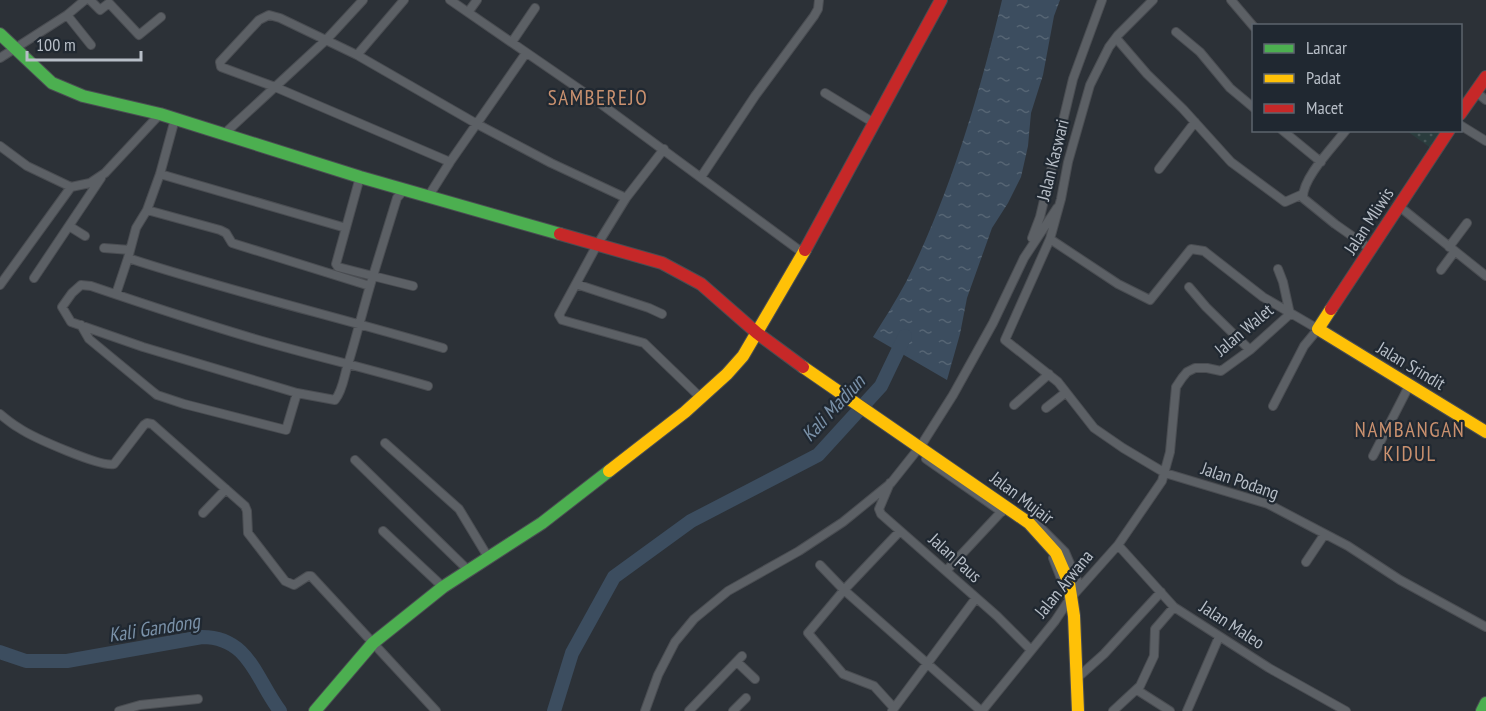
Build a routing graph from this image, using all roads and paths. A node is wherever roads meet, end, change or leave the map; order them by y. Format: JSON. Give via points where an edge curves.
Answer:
{"nodes":[{"id":1,"x":85,"y":0,"type":"edge"},
{"id":2,"x":90,"y":0,"type":"edge"},
{"id":3,"x":363,"y":0,"type":"edge"},
{"id":4,"x":404,"y":0,"type":"edge"},
{"id":5,"x":450,"y":0,"type":"edge"},
{"id":6,"x":477,"y":0,"type":"edge"},
{"id":7,"x":819,"y":0,"type":"edge"},
{"id":8,"x":1102,"y":0,"type":"edge"},
{"id":9,"x":1153,"y":0,"type":"edge"},
{"id":10,"x":1232,"y":0,"type":"edge"},
{"id":11,"x":937,"y":1,"type":"edge"},
{"id":12,"x":535,"y":8,"type":"dead end"},
{"id":13,"x":469,"y":11,"type":"junction"},
{"id":14,"x":67,"y":15,"type":"junction"},
{"id":15,"x":161,"y":17,"type":"dead end"},
{"id":16,"x":1252,"y":25,"type":"edge"},
{"id":17,"x":1176,"y":32,"type":"dead end"},
{"id":18,"x":0,"y":34,"type":"edge"},
{"id":19,"x":1116,"y":38,"type":"junction"},
{"id":20,"x":327,"y":39,"type":"junction"},
{"id":21,"x":512,"y":42,"type":"junction"},
{"id":22,"x":91,"y":45,"type":"dead end"},
{"id":23,"x":15,"y":49,"type":"junction"},
{"id":24,"x":526,"y":53,"type":"junction"},
{"id":25,"x":357,"y":55,"type":"junction"},
{"id":26,"x":0,"y":58,"type":"edge"},
{"id":27,"x":1486,"y":77,"type":"edge"},
{"id":28,"x":275,"y":87,"type":"junction"},
{"id":29,"x":825,"y":93,"type":"dead end"},
{"id":30,"x":1481,"y":96,"type":"edge"},
{"id":31,"x":1252,"y":106,"type":"edge"},
{"id":32,"x":1462,"y":113,"type":"edge"},
{"id":33,"x":160,"y":114,"type":"junction"},
{"id":34,"x":175,"y":119,"type":"junction"},
{"id":35,"x":1195,"y":122,"type":"junction"},
{"id":36,"x":874,"y":123,"type":"junction"},
{"id":37,"x":477,"y":124,"type":"junction"},
{"id":38,"x":1462,"y":125,"type":"edge"},
{"id":39,"x":1284,"y":132,"type":"edge"},
{"id":40,"x":1344,"y":132,"type":"edge"},
{"id":41,"x":1448,"y":132,"type":"edge"},
{"id":42,"x":224,"y":134,"type":"junction"},
{"id":43,"x":1486,"y":141,"type":"edge"},
{"id":44,"x":0,"y":146,"type":"edge"},
{"id":45,"x":664,"y":149,"type":"junction"},
{"id":46,"x":450,"y":162,"type":"junction"},
{"id":47,"x":1321,"y":162,"type":"junction"},
{"id":48,"x":1159,"y":169,"type":"dead end"},
{"id":49,"x":105,"y":173,"type":"junction"},
{"id":50,"x":160,"y":174,"type":"junction"},
{"id":51,"x":360,"y":177,"type":"junction"},
{"id":52,"x":701,"y":177,"type":"junction"},
{"id":53,"x":71,"y":187,"type":"junction"},
{"id":54,"x":404,"y":190,"type":"junction"},
{"id":55,"x":1303,"y":194,"type":"junction"},
{"id":56,"x":428,"y":197,"type":"junction"},
{"id":57,"x":626,"y":198,"type":"junction"},
{"id":58,"x":1059,"y":205,"type":"junction"},
{"id":59,"x":1400,"y":207,"type":"junction"},
{"id":60,"x":147,"y":210,"type":"junction"},
{"id":61,"x":1467,"y":223,"type":"dead end"},
{"id":62,"x":69,"y":226,"type":"junction"},
{"id":63,"x":346,"y":228,"type":"junction"},
{"id":64,"x":85,"y":236,"type":"dead end"},
{"id":65,"x":1050,"y":239,"type":"junction"},
{"id":66,"x":597,"y":245,"type":"junction"},
{"id":67,"x":104,"y":248,"type":"dead end"},
{"id":68,"x":1452,"y":249,"type":"junction"},
{"id":69,"x":1372,"y":250,"type":"junction"},
{"id":70,"x":803,"y":253,"type":"junction"},
{"id":71,"x":129,"y":254,"type":"junction"},
{"id":72,"x":1024,"y":258,"type":"junction"},
{"id":73,"x":1278,"y":269,"type":"dead end"},
{"id":74,"x":1441,"y":270,"type":"dead end"},
{"id":75,"x":373,"y":276,"type":"junction"},
{"id":76,"x":1486,"y":276,"type":"edge"},
{"id":77,"x":34,"y":278,"type":"dead end"},
{"id":78,"x":576,"y":284,"type":"junction"},
{"id":79,"x":0,"y":285,"type":"edge"},
{"id":80,"x":370,"y":286,"type":"junction"},
{"id":81,"x":413,"y":286,"type":"dead end"},
{"id":82,"x":1190,"y":286,"type":"dead end"},
{"id":83,"x":116,"y":294,"type":"junction"},
{"id":84,"x":1290,"y":314,"type":"junction"},
{"id":85,"x":662,"y":315,"type":"dead end"},
{"id":86,"x":361,"y":323,"type":"junction"},
{"id":87,"x":81,"y":325,"type":"junction"},
{"id":88,"x":1317,"y":329,"type":"junction"},
{"id":89,"x":757,"y":333,"type":"junction"},
{"id":90,"x":1005,"y":340,"type":"joint"},
{"id":91,"x":443,"y":348,"type":"dead end"},
{"id":92,"x":1250,"y":350,"type":"junction"},
{"id":93,"x":348,"y":363,"type":"junction"},
{"id":94,"x":1049,"y":374,"type":"junction"},
{"id":95,"x":428,"y":386,"type":"dead end"},
{"id":96,"x":1409,"y":386,"type":"junction"},
{"id":97,"x":297,"y":393,"type":"junction"},
{"id":98,"x":1065,"y":393,"type":"junction"},
{"id":99,"x":701,"y":398,"type":"junction"},
{"id":100,"x":1014,"y":405,"type":"dead end"},
{"id":101,"x":1273,"y":406,"type":"dead end"},
{"id":102,"x":1046,"y":408,"type":"dead end"},
{"id":103,"x":0,"y":414,"type":"edge"},
{"id":104,"x":1486,"y":432,"type":"edge"},
{"id":105,"x":385,"y":443,"type":"dead end"},
{"id":106,"x":924,"y":447,"type":"junction"},
{"id":107,"x":1373,"y":456,"type":"dead end"},
{"id":108,"x":926,"y":459,"type":"dead end"},
{"id":109,"x":355,"y":460,"type":"dead end"},
{"id":110,"x":1165,"y":473,"type":"junction"},
{"id":111,"x":891,"y":483,"type":"junction"},
{"id":112,"x":226,"y":489,"type":"junction"},
{"id":113,"x":1002,"y":511,"type":"junction"},
{"id":114,"x":203,"y":513,"type":"dead end"},
{"id":115,"x":382,"y":531,"type":"dead end"},
{"id":116,"x":900,"y":531,"type":"junction"},
{"id":117,"x":1324,"y":535,"type":"junction"},
{"id":118,"x":1118,"y":545,"type":"junction"},
{"id":119,"x":488,"y":557,"type":"junction"},
{"id":120,"x":1306,"y":562,"type":"dead end"},
{"id":121,"x":820,"y":565,"type":"dead end"},
{"id":122,"x":468,"y":570,"type":"junction"},
{"id":123,"x":946,"y":571,"type":"junction"},
{"id":124,"x":443,"y":587,"type":"junction"},
{"id":125,"x":844,"y":590,"type":"junction"},
{"id":126,"x":1161,"y":592,"type":"junction"},
{"id":127,"x":1074,"y":594,"type":"junction"},
{"id":128,"x":976,"y":598,"type":"junction"},
{"id":129,"x":1174,"y":607,"type":"junction"},
{"id":130,"x":1486,"y":627,"type":"edge"},
{"id":131,"x":1220,"y":636,"type":"junction"},
{"id":132,"x":373,"y":643,"type":"junction"},
{"id":133,"x":1031,"y":650,"type":"junction"},
{"id":134,"x":927,"y":665,"type":"junction"},
{"id":135,"x":1076,"y":678,"type":"junction"},
{"id":136,"x":755,"y":679,"type":"dead end"},
{"id":137,"x":1137,"y":690,"type":"junction"},
{"id":138,"x":746,"y":698,"type":"dead end"},
{"id":139,"x":198,"y":699,"type":"dead end"},
{"id":140,"x":1486,"y":703,"type":"edge"},
{"id":141,"x":893,"y":709,"type":"edge"},
{"id":142,"x":316,"y":710,"type":"edge"},
{"id":143,"x":647,"y":710,"type":"edge"},
{"id":144,"x":119,"y":711,"type":"edge"},
{"id":145,"x":436,"y":711,"type":"edge"},
{"id":146,"x":689,"y":711,"type":"edge"},
{"id":147,"x":733,"y":711,"type":"edge"},
{"id":148,"x":981,"y":711,"type":"edge"},
{"id":149,"x":1078,"y":711,"type":"edge"},
{"id":150,"x":1113,"y":711,"type":"edge"},
{"id":151,"x":1170,"y":711,"type":"edge"},
{"id":152,"x":1187,"y":711,"type":"edge"},
{"id":153,"x":1346,"y":711,"type":"edge"},
{"id":154,"x":1482,"y":711,"type":"edge"}],
"edges":[{"from":1,"to":14,"type":"street"},
{"from":2,"to":15,"type":"street","via":[[100,10],[109,3],[139,36]]},
{"from":3,"to":20,"type":"street"},
{"from":4,"to":25,"type":"street"},
{"from":5,"to":13,"type":"street"},
{"from":6,"to":13,"type":"street"},
{"from":7,"to":52,"type":"street","via":[[814,16]]},
{"from":8,"to":72,"type":"street","via":[[1073,79],[1040,217]]},
{"from":9,"to":19,"type":"street","name":"Jalan Kaswari"},
{"from":10,"to":16,"type":"street"},
{"from":11,"to":36,"type":"main road"},
{"from":12,"to":21,"type":"street"},
{"from":13,"to":21,"type":"street"},
{"from":14,"to":22,"type":"street"},
{"from":14,"to":23,"type":"street"},
{"from":17,"to":31,"type":"street"},
{"from":18,"to":23,"type":"main road","name":"Jalan Mujair"},
{"from":19,"to":35,"type":"street"},
{"from":19,"to":58,"type":"street","name":"Jalan Kaswari","via":[[1090,85]]},
{"from":20,"to":25,"type":"street"},
{"from":20,"to":28,"type":"street"},
{"from":20,"to":28,"type":"street","via":[[280,18],[264,16],[220,62],[221,67]]},
{"from":21,"to":24,"type":"street"},
{"from":23,"to":26,"type":"street"},
{"from":23,"to":33,"type":"main road","name":"Jalan Mujair","via":[[52,83],[83,96]]},
{"from":24,"to":37,"type":"street"},
{"from":24,"to":45,"type":"street"},
{"from":25,"to":37,"type":"street"},
{"from":27,"to":30,"type":"main road"},
{"from":28,"to":42,"type":"street"},
{"from":28,"to":46,"type":"street"},
{"from":29,"to":36,"type":"street"},
{"from":30,"to":32,"type":"main road"},
{"from":33,"to":34,"type":"main road","name":"Jalan Mujair"},
{"from":33,"to":49,"type":"street"},
{"from":34,"to":42,"type":"main road","name":"Jalan Mujair"},
{"from":34,"to":50,"type":"street"},
{"from":35,"to":48,"type":"street"},
{"from":35,"to":55,"type":"street","via":[[1231,162],[1268,191],[1287,203]]},
{"from":36,"to":70,"type":"main road"},
{"from":37,"to":46,"type":"street"},
{"from":37,"to":57,"type":"street"},
{"from":38,"to":43,"type":"street"},
{"from":39,"to":47,"type":"street"},
{"from":40,"to":47,"type":"street"},
{"from":41,"to":59,"type":"main road","name":"Jalan Mliwis"},
{"from":42,"to":51,"type":"main road","name":"Jalan Mujair"},
{"from":44,"to":53,"type":"street","via":[[27,166]]},
{"from":45,"to":52,"type":"street"},
{"from":45,"to":57,"type":"street"},
{"from":46,"to":56,"type":"street"},
{"from":47,"to":55,"type":"street"},
{"from":49,"to":53,"type":"street","via":[[90,183]]},
{"from":49,"to":62,"type":"street"},
{"from":50,"to":60,"type":"street"},
{"from":50,"to":63,"type":"street"},
{"from":51,"to":54,"type":"main road","name":"Jalan Mujair"},
{"from":51,"to":63,"type":"street"},
{"from":52,"to":70,"type":"street"},
{"from":53,"to":79,"type":"street"},
{"from":54,"to":56,"type":"main road","name":"Jalan Mujair"},
{"from":54,"to":75,"type":"street","via":[[397,198]]},
{"from":55,"to":69,"type":"street"},
{"from":56,"to":66,"type":"main road","name":"Jalan Mujair"},
{"from":57,"to":66,"type":"street"},
{"from":58,"to":65,"type":"street","name":"Jalan Kaswari"},
{"from":58,"to":72,"type":"street"},
{"from":59,"to":68,"type":"street"},
{"from":59,"to":69,"type":"main road","name":"Jalan Mliwis"},
{"from":60,"to":71,"type":"street","via":[[136,228]]},
{"from":60,"to":80,"type":"street","via":[[220,230],[235,244]]},
{"from":61,"to":68,"type":"street"},
{"from":62,"to":64,"type":"street"},
{"from":62,"to":77,"type":"street"},
{"from":63,"to":75,"type":"street","via":[[336,264]]},
{"from":65,"to":84,"type":"street","via":[[1118,284],[1150,300],[1191,249],[1196,248]]},
{"from":65,"to":90,"type":"street","name":"Jalan Kaswari"},
{"from":66,"to":78,"type":"street"},
{"from":66,"to":89,"type":"main road","name":"Jalan Mujair","via":[[662,263],[688,276]]},
{"from":67,"to":71,"type":"street"},
{"from":68,"to":74,"type":"street"},
{"from":68,"to":76,"type":"street"},
{"from":69,"to":88,"type":"main road","name":"Jalan Mliwis"},
{"from":70,"to":89,"type":"main road"},
{"from":71,"to":83,"type":"street"},
{"from":71,"to":86,"type":"street","via":[[241,293]]},
{"from":72,"to":106,"type":"street","via":[[978,352]]},
{"from":73,"to":84,"type":"street"},
{"from":75,"to":80,"type":"street"},
{"from":75,"to":81,"type":"street"},
{"from":78,"to":85,"type":"street"},
{"from":78,"to":99,"type":"street","via":[[559,315],[561,319],[644,343]]},
{"from":80,"to":86,"type":"street"},
{"from":82,"to":92,"type":"street"},
{"from":83,"to":87,"type":"street","via":[[81,285],[62,307],[71,322]]},
{"from":83,"to":93,"type":"street","via":[[252,338]]},
{"from":84,"to":88,"type":"street","name":"Jalan Walet"},
{"from":84,"to":92,"type":"street","name":"Jalan Walet"},
{"from":86,"to":91,"type":"street"},
{"from":86,"to":93,"type":"street"},
{"from":87,"to":97,"type":"street"},
{"from":87,"to":97,"type":"street","via":[[89,339],[157,395],[184,404],[286,430]]},
{"from":88,"to":96,"type":"main road","name":"Jalan Srindit"},
{"from":88,"to":101,"type":"street"},
{"from":89,"to":99,"type":"main road","via":[[738,362]]},
{"from":89,"to":106,"type":"main road","name":"Jalan Mujair"},
{"from":90,"to":94,"type":"street","name":"Jalan Podang"},
{"from":92,"to":110,"type":"street","name":"Jalan Walet","via":[[1223,370],[1195,368],[1176,387]]},
{"from":93,"to":95,"type":"street"},
{"from":93,"to":97,"type":"street","via":[[335,400]]},
{"from":94,"to":98,"type":"street","name":"Jalan Podang"},
{"from":94,"to":100,"type":"street"},
{"from":96,"to":104,"type":"main road","name":"Jalan Srindit"},
{"from":96,"to":107,"type":"street"},
{"from":98,"to":102,"type":"street"},
{"from":98,"to":110,"type":"street","name":"Jalan Podang","via":[[1094,428]]},
{"from":99,"to":119,"type":"main road","via":[[542,523]]},
{"from":103,"to":112,"type":"street","via":[[20,429],[110,466],[144,425],[152,424]]},
{"from":105,"to":119,"type":"street","via":[[459,509]]},
{"from":106,"to":111,"type":"street"},
{"from":106,"to":127,"type":"main road","name":"Jalan Mujair","via":[[1044,537],[1061,561]]},
{"from":108,"to":113,"type":"street"},
{"from":109,"to":122,"type":"street"},
{"from":110,"to":117,"type":"street","name":"Jalan Podang","via":[[1268,504]]},
{"from":110,"to":118,"type":"street","name":"Jalan Arwana"},
{"from":111,"to":116,"type":"street","name":"Jalan Paus","via":[[879,509]]},
{"from":111,"to":143,"type":"street","via":[[843,522],[728,591],[694,619],[675,642],[658,675]]},
{"from":112,"to":114,"type":"street"},
{"from":112,"to":132,"type":"street","via":[[245,506],[248,533],[285,581],[294,585],[311,576]]},
{"from":113,"to":123,"type":"street"},
{"from":113,"to":127,"type":"street","via":[[1046,547]]},
{"from":115,"to":124,"type":"street"},
{"from":116,"to":123,"type":"street","name":"Jalan Paus"},
{"from":116,"to":125,"type":"street"},
{"from":117,"to":120,"type":"street"},
{"from":117,"to":130,"type":"street","name":"Jalan Podang"},
{"from":118,"to":126,"type":"street","name":"Jalan Maleo"},
{"from":118,"to":127,"type":"street","name":"Jalan Arwana"},
{"from":119,"to":122,"type":"main road"},
{"from":121,"to":125,"type":"street"},
{"from":122,"to":124,"type":"main road"},
{"from":123,"to":128,"type":"street","name":"Jalan Paus"},
{"from":124,"to":132,"type":"main road"},
{"from":125,"to":134,"type":"street"},
{"from":125,"to":141,"type":"street","via":[[808,633],[843,674],[874,686]]},
{"from":126,"to":129,"type":"street","name":"Jalan Maleo"},
{"from":126,"to":135,"type":"street","via":[[1104,654]]},
{"from":127,"to":133,"type":"street","name":"Jalan Arwana"},
{"from":127,"to":135,"type":"main road","name":"Jalan Mujair"},
{"from":128,"to":133,"type":"street","name":"Jalan Paus"},
{"from":128,"to":134,"type":"street"},
{"from":129,"to":131,"type":"street","name":"Jalan Maleo"},
{"from":129,"to":137,"type":"street","via":[[1155,628],[1154,656]]},
{"from":131,"to":152,"type":"street"},
{"from":131,"to":153,"type":"street","name":"Jalan Maleo"},
{"from":132,"to":142,"type":"main road"},
{"from":132,"to":145,"type":"street"},
{"from":133,"to":148,"type":"street","name":"Jalan Arwana"},
{"from":134,"to":141,"type":"street"},
{"from":134,"to":148,"type":"street"},
{"from":135,"to":149,"type":"main road","name":"Jalan Mujair"},
{"from":136,"to":146,"type":"street","via":[[740,659]]},
{"from":137,"to":150,"type":"street"},
{"from":137,"to":151,"type":"street"},
{"from":138,"to":147,"type":"street"},
{"from":139,"to":144,"type":"street"},
{"from":140,"to":154,"type":"main road"}]}
